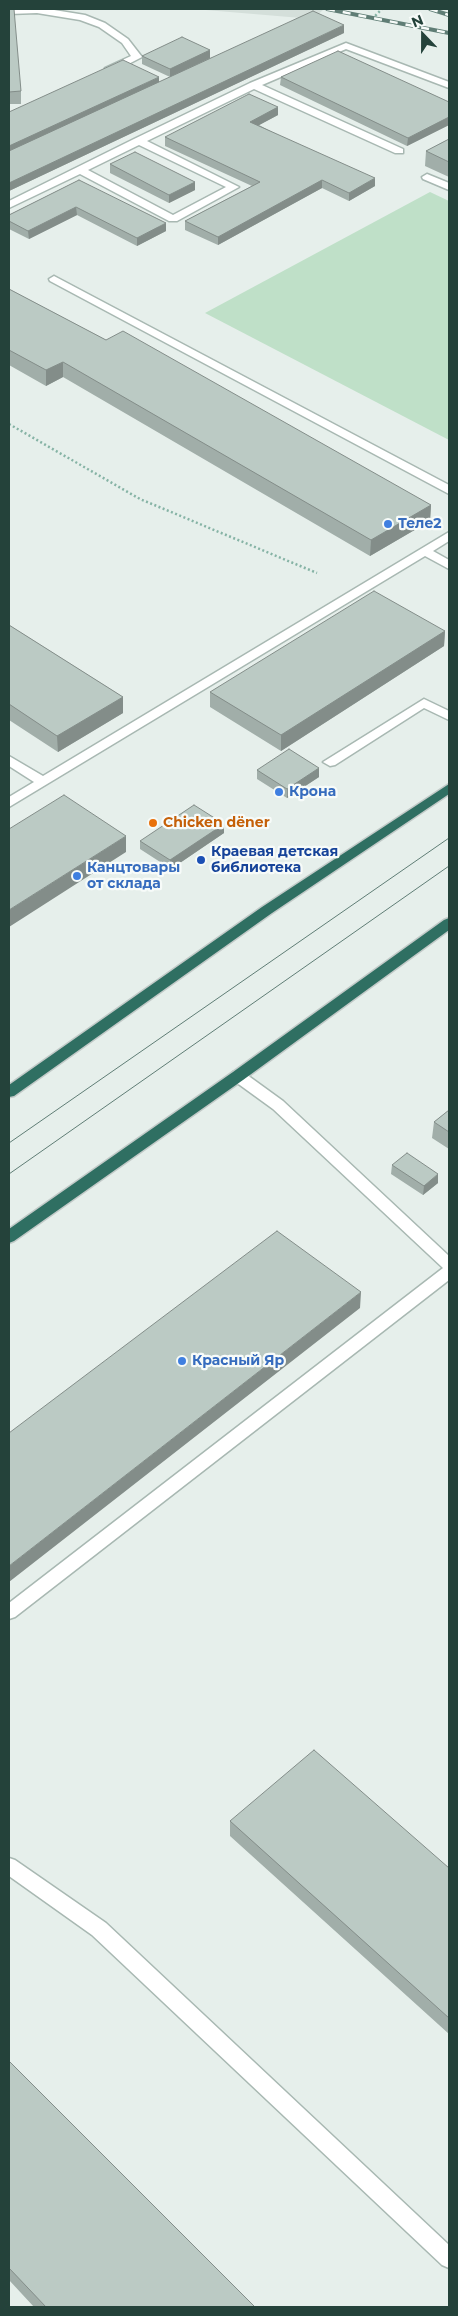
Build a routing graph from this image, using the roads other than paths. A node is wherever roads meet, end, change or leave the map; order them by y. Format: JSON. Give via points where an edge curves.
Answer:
{"nodes":[{"id":1,"x":9,"y":11,"type":"edge"},
{"id":2,"x":107,"y":71,"type":"edge"},
{"id":3,"x":254,"y":85,"type":"junction"},
{"id":4,"x":449,"y":85,"type":"edge"},
{"id":5,"x":138,"y":141,"type":"junction"},
{"id":6,"x":399,"y":151,"type":"dead end"},
{"id":7,"x":80,"y":170,"type":"junction"},
{"id":8,"x":427,"y":177,"type":"edge"},
{"id":9,"x":449,"y":187,"type":"edge"},
{"id":10,"x":9,"y":205,"type":"edge"},
{"id":11,"x":54,"y":279,"type":"dead end"},
{"id":12,"x":449,"y":490,"type":"edge"},
{"id":13,"x":449,"y":536,"type":"edge"},
{"id":14,"x":424,"y":551,"type":"junction"},
{"id":15,"x":449,"y":565,"type":"edge"},
{"id":16,"x":449,"y":716,"type":"edge"},
{"id":17,"x":9,"y":760,"type":"edge"},
{"id":18,"x":330,"y":762,"type":"dead end"},
{"id":19,"x":43,"y":782,"type":"junction"},
{"id":20,"x":449,"y":788,"type":"edge"},
{"id":21,"x":9,"y":803,"type":"edge"},
{"id":22,"x":449,"y":923,"type":"edge"},
{"id":23,"x":238,"y":1076,"type":"junction"},
{"id":24,"x":9,"y":1092,"type":"edge"},
{"id":25,"x":9,"y":1237,"type":"edge"},
{"id":26,"x":449,"y":1265,"type":"edge"},
{"id":27,"x":449,"y":1272,"type":"edge"},
{"id":28,"x":9,"y":1612,"type":"edge"},
{"id":29,"x":9,"y":1866,"type":"edge"},
{"id":30,"x":449,"y":2258,"type":"edge"}],
"edges":[{"from":1,"to":2,"type":"lane","via":[[37,10],[82,17],[102,25],[125,42],[137,57]]},
{"from":3,"to":4,"type":"lane","via":[[346,46]]},
{"from":3,"to":5,"type":"lane"},
{"from":3,"to":6,"type":"lane"},
{"from":5,"to":7,"type":"lane"},
{"from":5,"to":7,"type":"lane","via":[[234,187],[173,219]]},
{"from":7,"to":10,"type":"lane"},
{"from":8,"to":9,"type":"lane"},
{"from":11,"to":12,"type":"lane"},
{"from":13,"to":14,"type":"lane"},
{"from":14,"to":15,"type":"lane"},
{"from":14,"to":19,"type":"lane"},
{"from":16,"to":18,"type":"lane","via":[[424,704]]},
{"from":17,"to":19,"type":"lane"},
{"from":19,"to":21,"type":"lane"},
{"from":20,"to":24,"type":"highway","via":[[267,910]]},
{"from":22,"to":23,"type":"highway"},
{"from":23,"to":25,"type":"highway"},
{"from":23,"to":26,"type":"lane","via":[[278,1105]]},
{"from":27,"to":28,"type":"lane"},
{"from":29,"to":30,"type":"lane","via":[[99,1929]]}]}
